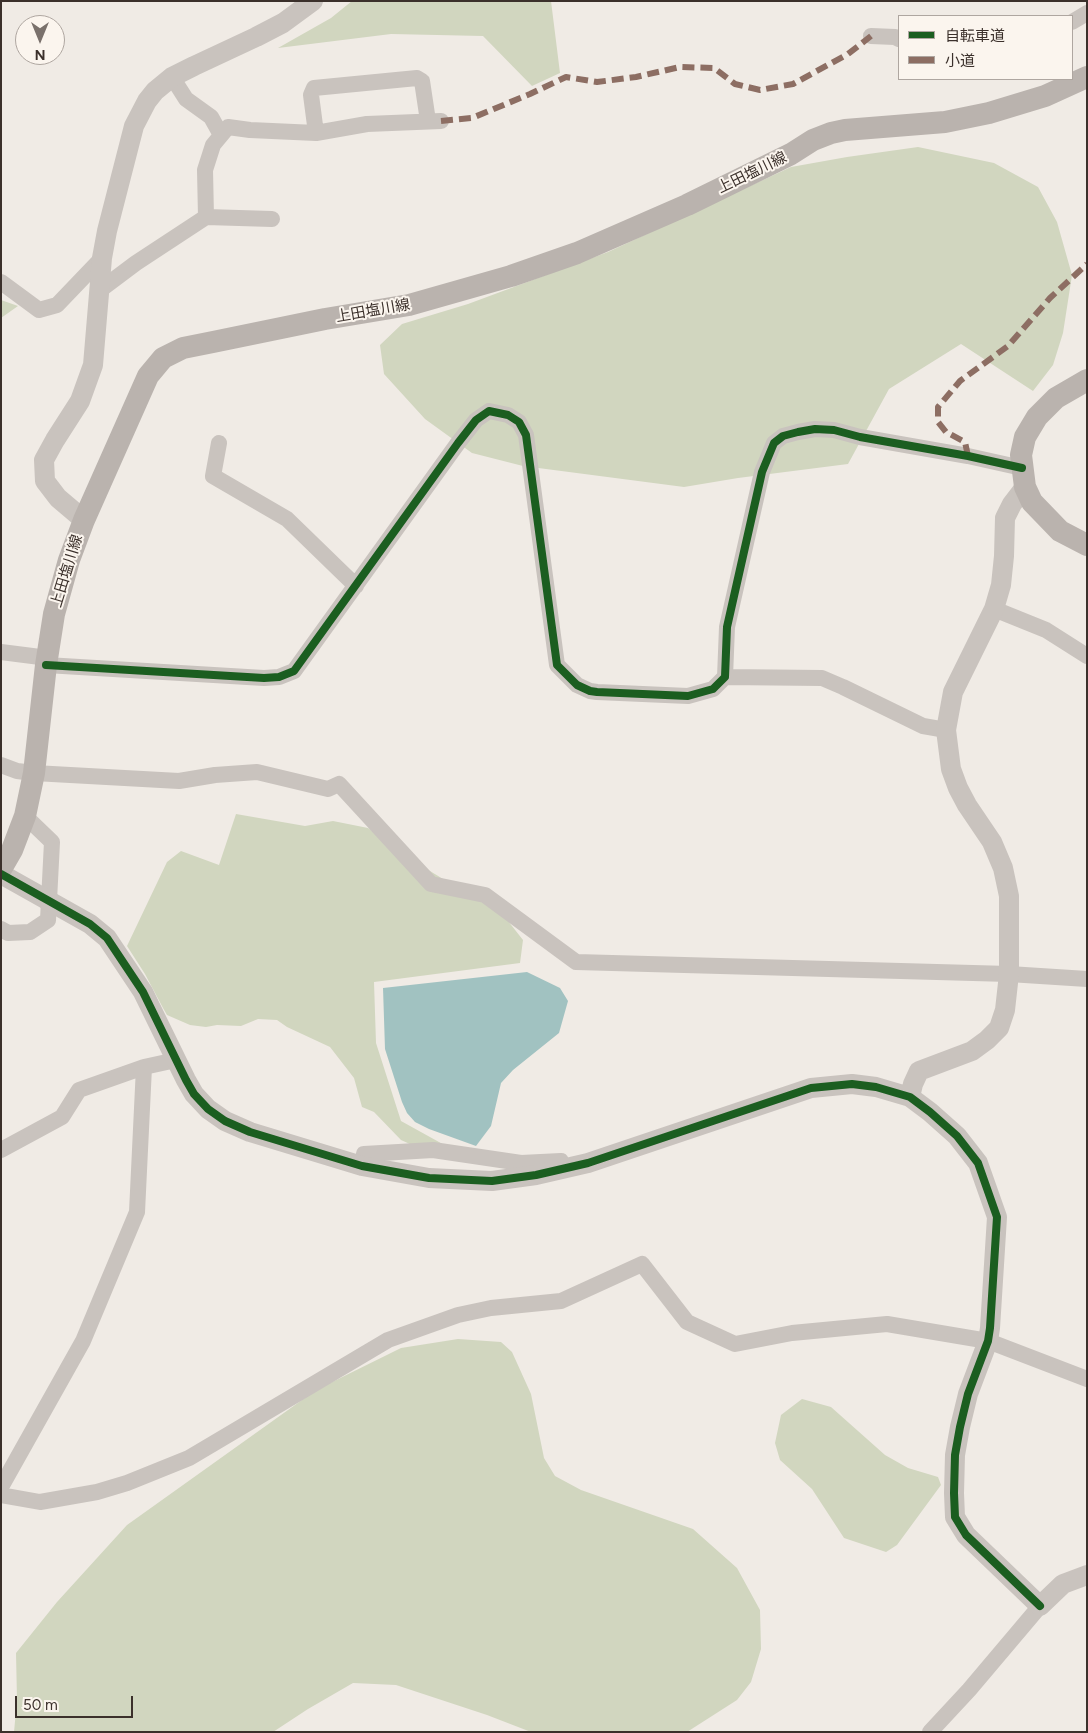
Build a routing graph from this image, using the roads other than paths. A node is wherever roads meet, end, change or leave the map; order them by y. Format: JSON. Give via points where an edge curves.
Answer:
{"nodes":[{"id":1,"x":314,"y":1,"type":"edge"},
{"id":2,"x":1087,"y":13,"type":"edge"},
{"id":3,"x":1073,"y":21,"type":"edge"},
{"id":4,"x":871,"y":36,"type":"dead end"},
{"id":5,"x":898,"y":38,"type":"edge"},
{"id":6,"x":1087,"y":77,"type":"edge"},
{"id":7,"x":172,"y":78,"type":"junction"},
{"id":8,"x":316,"y":133,"type":"junction"},
{"id":9,"x":221,"y":136,"type":"junction"},
{"id":10,"x":206,"y":216,"type":"junction"},
{"id":11,"x":272,"y":219,"type":"dead end"},
{"id":12,"x":102,"y":258,"type":"junction"},
{"id":13,"x":1,"y":282,"type":"edge"},
{"id":14,"x":100,"y":290,"type":"junction"},
{"id":15,"x":1087,"y":380,"type":"edge"},
{"id":16,"x":219,"y":443,"type":"dead end"},
{"id":17,"x":1023,"y":478,"type":"junction"},
{"id":18,"x":84,"y":520,"type":"junction"},
{"id":19,"x":1087,"y":545,"type":"edge"},
{"id":20,"x":356,"y":586,"type":"junction"},
{"id":21,"x":994,"y":609,"type":"junction"},
{"id":22,"x":1,"y":652,"type":"edge"},
{"id":23,"x":1087,"y":656,"type":"edge"},
{"id":24,"x":47,"y":661,"type":"junction"},
{"id":25,"x":725,"y":677,"type":"junction"},
{"id":26,"x":946,"y":730,"type":"junction"},
{"id":27,"x":1,"y":765,"type":"edge"},
{"id":28,"x":34,"y":773,"type":"junction"},
{"id":29,"x":25,"y":816,"type":"junction"},
{"id":30,"x":1,"y":869,"type":"edge"},
{"id":31,"x":1,"y":874,"type":"edge"},
{"id":32,"x":49,"y":900,"type":"junction"},
{"id":33,"x":1,"y":929,"type":"edge"},
{"id":34,"x":1009,"y":974,"type":"junction"},
{"id":35,"x":1087,"y":979,"type":"edge"},
{"id":36,"x":176,"y":1060,"type":"junction"},
{"id":37,"x":144,"y":1067,"type":"junction"},
{"id":38,"x":910,"y":1097,"type":"junction"},
{"id":39,"x":1,"y":1150,"type":"edge"},
{"id":40,"x":362,"y":1166,"type":"junction"},
{"id":41,"x":564,"y":1168,"type":"junction"},
{"id":42,"x":988,"y":1341,"type":"junction"},
{"id":43,"x":1087,"y":1379,"type":"edge"},
{"id":44,"x":1,"y":1487,"type":"edge"},
{"id":45,"x":1,"y":1495,"type":"edge"},
{"id":46,"x":1087,"y":1575,"type":"edge"},
{"id":47,"x":1040,"y":1606,"type":"junction"},
{"id":48,"x":930,"y":1732,"type":"edge"}],
"edges":[{"from":1,"to":7,"type":"street","via":[[256,38]]},
{"from":2,"to":3,"type":"street"},
{"from":4,"to":5,"type":"street"},
{"from":6,"to":18,"type":"main road","name":"上田塩川線","via":[[1045,96],[989,113],[945,122],[831,133],[687,205],[577,253],[511,276],[409,305],[183,348],[162,358],[148,376]]},
{"from":7,"to":9,"type":"street","via":[[186,99],[211,117]]},
{"from":7,"to":12,"type":"street","via":[[147,101],[134,126]]},
{"from":8,"to":8,"type":"street","via":[[311,95],[314,88],[417,78],[422,81],[434,121],[367,124]]},
{"from":8,"to":9,"type":"street","via":[[228,127]]},
{"from":9,"to":10,"type":"street","via":[[213,144],[205,170]]},
{"from":10,"to":11,"type":"street"},
{"from":10,"to":14,"type":"street"},
{"from":12,"to":13,"type":"street","via":[[57,305],[39,310]]},
{"from":12,"to":14,"type":"street"},
{"from":14,"to":18,"type":"street","via":[[93,365],[80,401],[44,460],[45,481],[58,498]]},
{"from":15,"to":17,"type":"main road","via":[[1056,398],[1037,417],[1025,437],[1021,455]]},
{"from":16,"to":20,"type":"street","via":[[212,476],[287,518]]},
{"from":17,"to":19,"type":"main road","via":[[1032,502],[1054,526]]},
{"from":17,"to":21,"type":"street","via":[[1006,518],[1001,585]]},
{"from":17,"to":25,"type":"street","via":[[968,456],[834,430],[815,429],[784,436],[774,444],[762,472],[726,627]]},
{"from":18,"to":24,"type":"main road","name":"上田塩川線","via":[[54,614]]},
{"from":20,"to":24,"type":"street","via":[[294,671],[279,677],[209,676]]},
{"from":20,"to":25,"type":"street","via":[[476,420],[488,411],[508,415],[519,422],[526,435],[557,665],[577,685],[597,692],[688,696],[713,689]]},
{"from":21,"to":23,"type":"street","via":[[1046,630]]},
{"from":21,"to":26,"type":"street","via":[[953,692]]},
{"from":22,"to":24,"type":"street"},
{"from":24,"to":28,"type":"main road","name":"上田塩川線"},
{"from":25,"to":26,"type":"street","via":[[822,678],[923,726]]},
{"from":26,"to":34,"type":"street","via":[[958,788],[992,842],[1003,868],[1009,896]]},
{"from":27,"to":28,"type":"street"},
{"from":28,"to":29,"type":"main road","name":"上田塩川線"},
{"from":28,"to":34,"type":"street","via":[[179,780],[257,772],[328,789],[339,784],[430,884],[484,895],[576,962]]},
{"from":29,"to":30,"type":"main road","name":"上田塩川線"},
{"from":29,"to":32,"type":"street","via":[[52,842]]},
{"from":31,"to":32,"type":"street"},
{"from":32,"to":33,"type":"street","via":[[48,920],[30,932],[8,933]]},
{"from":32,"to":36,"type":"street","via":[[107,938],[143,992]]},
{"from":34,"to":35,"type":"street"},
{"from":34,"to":38,"type":"street","via":[[1005,1010],[999,1028],[972,1051],[919,1071]]},
{"from":36,"to":37,"type":"street"},
{"from":36,"to":40,"type":"street","via":[[194,1094],[225,1121],[259,1135]]},
{"from":37,"to":39,"type":"street","via":[[79,1090],[62,1117]]},
{"from":37,"to":44,"type":"street","via":[[137,1212],[83,1341]]},
{"from":38,"to":41,"type":"street","via":[[852,1084],[811,1088],[588,1163]]},
{"from":38,"to":42,"type":"street","via":[[957,1136],[978,1163],[997,1217]]},
{"from":40,"to":41,"type":"street","via":[[429,1178],[492,1181]]},
{"from":40,"to":41,"type":"street","via":[[364,1154],[433,1150],[521,1163],[561,1161]]},
{"from":42,"to":43,"type":"street"},
{"from":42,"to":45,"type":"street","via":[[887,1324],[792,1333],[735,1344],[687,1322],[642,1264],[561,1301],[458,1315],[388,1340],[189,1458],[127,1482],[96,1492],[40,1502]]},
{"from":42,"to":47,"type":"street","via":[[968,1394],[960,1427],[955,1455],[956,1517],[966,1535]]},
{"from":46,"to":47,"type":"street","via":[[1063,1584]]},
{"from":47,"to":48,"type":"street"}]}
